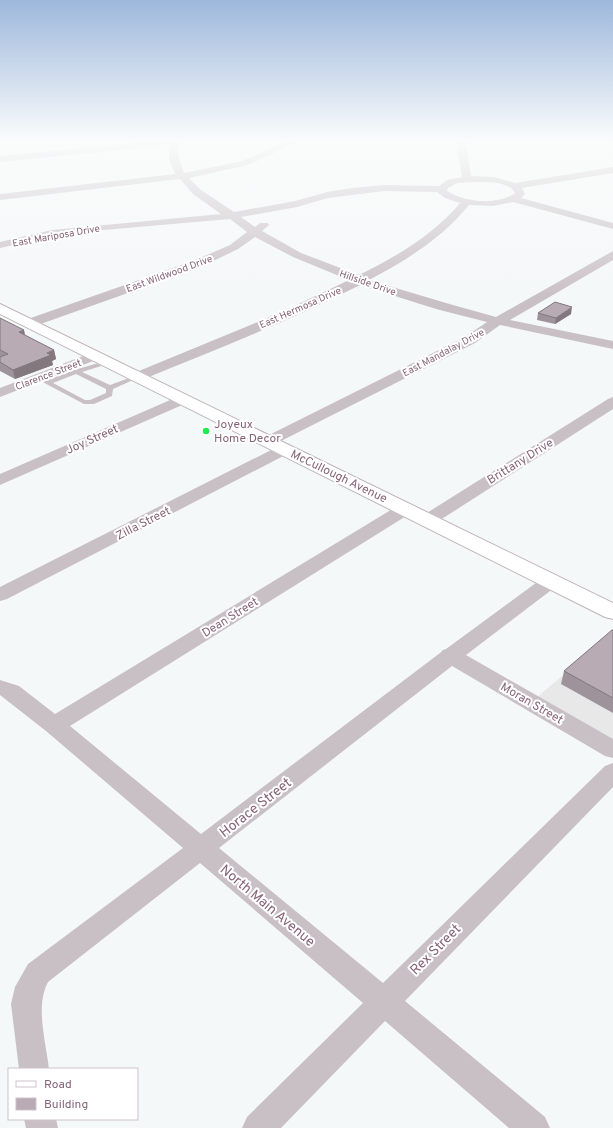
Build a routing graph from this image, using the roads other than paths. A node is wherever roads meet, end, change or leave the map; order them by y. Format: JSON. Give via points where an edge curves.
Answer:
{"nodes":[{"id":1,"x":29,"y":194,"type":"edge"},
{"id":2,"x":198,"y":194,"type":"edge"},
{"id":3,"x":337,"y":194,"type":"edge"},
{"id":4,"x":444,"y":194,"type":"edge"},
{"id":5,"x":520,"y":194,"type":"edge"},
{"id":6,"x":0,"y":197,"type":"edge"},
{"id":7,"x":513,"y":199,"type":"junction"},
{"id":8,"x":466,"y":202,"type":"junction"},
{"id":9,"x":297,"y":204,"type":"junction"},
{"id":10,"x":231,"y":216,"type":"junction"},
{"id":11,"x":613,"y":226,"type":"edge"},
{"id":12,"x":255,"y":232,"type":"junction"},
{"id":13,"x":0,"y":245,"type":"edge"},
{"id":14,"x":613,"y":255,"type":"edge"},
{"id":15,"x":359,"y":280,"type":"junction"},
{"id":16,"x":2,"y":311,"type":"edge"},
{"id":17,"x":498,"y":321,"type":"junction"},
{"id":18,"x":30,"y":323,"type":"junction"},
{"id":19,"x":613,"y":345,"type":"edge"},
{"id":20,"x":103,"y":359,"type":"junction"},
{"id":21,"x":72,"y":369,"type":"junction"},
{"id":22,"x":139,"y":376,"type":"junction"},
{"id":23,"x":43,"y":381,"type":"junction"},
{"id":24,"x":110,"y":388,"type":"junction"},
{"id":25,"x":0,"y":393,"type":"edge"},
{"id":26,"x":184,"y":399,"type":"junction"},
{"id":27,"x":613,"y":402,"type":"edge"},
{"id":28,"x":277,"y":445,"type":"junction"},
{"id":29,"x":0,"y":480,"type":"edge"},
{"id":30,"x":405,"y":509,"type":"junction"},
{"id":31,"x":428,"y":520,"type":"junction"},
{"id":32,"x":551,"y":581,"type":"junction"},
{"id":33,"x":0,"y":595,"type":"edge"},
{"id":34,"x":613,"y":612,"type":"edge"},
{"id":35,"x":450,"y":656,"type":"junction"},
{"id":36,"x":0,"y":687,"type":"edge"},
{"id":37,"x":54,"y":725,"type":"junction"},
{"id":38,"x":613,"y":750,"type":"edge"},
{"id":39,"x":613,"y":772,"type":"edge"},
{"id":40,"x":201,"y":850,"type":"junction"},
{"id":41,"x":383,"y":1001,"type":"junction"},
{"id":42,"x":34,"y":1068,"type":"edge"},
{"id":43,"x":258,"y":1128,"type":"edge"},
{"id":44,"x":534,"y":1128,"type":"edge"}],
"edges":[{"from":1,"to":6,"type":"street"},
{"from":2,"to":10,"type":"street","name":"Hillside Drive"},
{"from":3,"to":9,"type":"street","name":"East Wildwood Drive"},
{"from":4,"to":8,"type":"street"},
{"from":5,"to":7,"type":"street"},
{"from":7,"to":8,"type":"street","via":[[492,203]]},
{"from":7,"to":11,"type":"street"},
{"from":8,"to":15,"type":"street","name":"East Hermosa Drive","via":[[456,216],[436,234],[405,255]]},
{"from":9,"to":10,"type":"street","name":"East Wildwood Drive"},
{"from":9,"to":12,"type":"street","name":"East Wildwood Drive","via":[[281,212]]},
{"from":10,"to":12,"type":"street","name":"Hillside Drive"},
{"from":10,"to":13,"type":"street","name":"East Mariposa Drive","via":[[52,233]]},
{"from":12,"to":15,"type":"street","name":"Hillside Drive","via":[[297,255]]},
{"from":12,"to":18,"type":"street","name":"East Wildwood Drive","via":[[234,246],[197,264]]},
{"from":14,"to":17,"type":"street","name":"East Mandalay Drive"},
{"from":15,"to":17,"type":"street","name":"Hillside Drive"},
{"from":15,"to":22,"type":"street","name":"East Hermosa Drive","via":[[318,301]]},
{"from":16,"to":18,"type":"main road","name":"McCullough Avenue"},
{"from":17,"to":19,"type":"street","name":"Hillside Drive"},
{"from":17,"to":28,"type":"street","name":"East Mandalay Drive","via":[[470,340]]},
{"from":18,"to":20,"type":"main road","name":"McCullough Avenue"},
{"from":20,"to":21,"type":"street","name":"Clarence Street"},
{"from":20,"to":22,"type":"main road","name":"McCullough Avenue"},
{"from":21,"to":23,"type":"street","name":"Clarence Street"},
{"from":21,"to":24,"type":"lane"},
{"from":22,"to":24,"type":"lane"},
{"from":22,"to":26,"type":"main road","name":"McCullough Avenue"},
{"from":23,"to":24,"type":"lane","via":[[84,402],[91,402],[110,394]]},
{"from":23,"to":25,"type":"street","name":"Clarence Street"},
{"from":26,"to":28,"type":"main road","name":"McCullough Avenue"},
{"from":26,"to":29,"type":"street","name":"Joy Street"},
{"from":27,"to":31,"type":"street","name":"Brittany Drive"},
{"from":28,"to":30,"type":"main road","name":"McCullough Avenue"},
{"from":28,"to":33,"type":"street","name":"Zilla Street"},
{"from":30,"to":31,"type":"main road","name":"McCullough Avenue"},
{"from":30,"to":37,"type":"street","name":"Dean Street"},
{"from":31,"to":32,"type":"main road","name":"McCullough Avenue"},
{"from":32,"to":34,"type":"main road","name":"McCullough Avenue"},
{"from":32,"to":35,"type":"street","name":"Horace Street"},
{"from":35,"to":38,"type":"street","name":"Moran Street"},
{"from":35,"to":40,"type":"street","name":"Horace Street"},
{"from":36,"to":37,"type":"street","name":"North Main Avenue","via":[[11,691]]},
{"from":37,"to":40,"type":"street","name":"North Main Avenue"},
{"from":39,"to":41,"type":"street","name":"Rex Street"},
{"from":40,"to":41,"type":"street","name":"North Main Avenue"},
{"from":40,"to":42,"type":"street","name":"Horace Street","via":[[38,973],[30,987],[26,1004]]},
{"from":41,"to":43,"type":"street","name":"Rex Street"},
{"from":41,"to":44,"type":"street","name":"North Main Avenue"}]}
